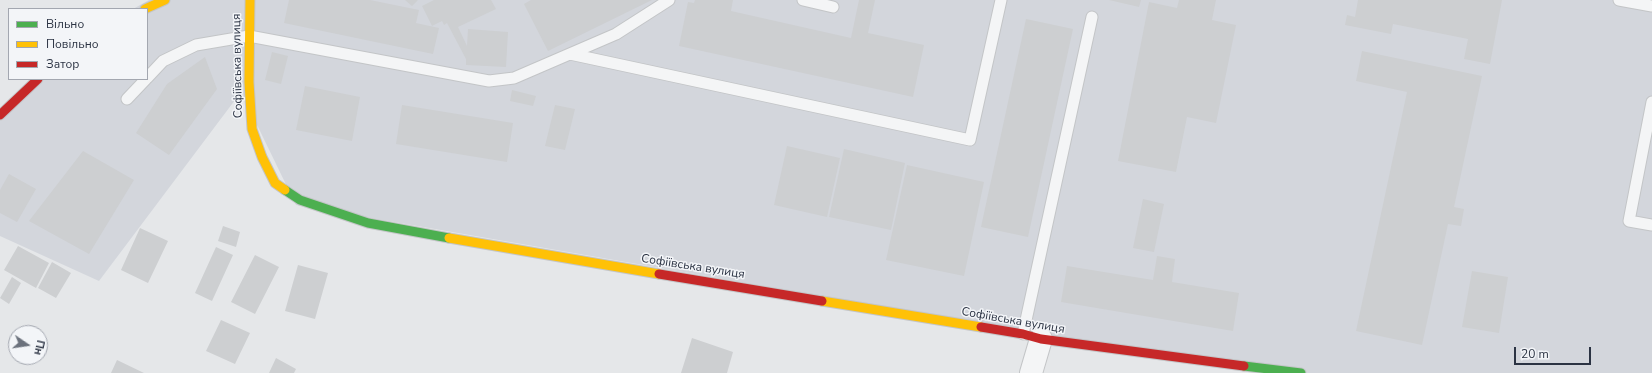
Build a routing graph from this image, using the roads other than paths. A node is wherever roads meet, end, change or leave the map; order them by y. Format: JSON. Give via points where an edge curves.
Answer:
{"nodes":[{"id":1,"x":165,"y":0,"type":"edge"},
{"id":2,"x":250,"y":0,"type":"edge"},
{"id":3,"x":669,"y":0,"type":"edge"},
{"id":4,"x":803,"y":0,"type":"edge"},
{"id":5,"x":1001,"y":0,"type":"edge"},
{"id":6,"x":1619,"y":0,"type":"edge"},
{"id":7,"x":1652,"y":6,"type":"edge"},
{"id":8,"x":833,"y":7,"type":"dead end"},
{"id":9,"x":147,"y":8,"type":"edge"},
{"id":10,"x":1092,"y":17,"type":"dead end"},
{"id":11,"x":249,"y":36,"type":"junction"},
{"id":12,"x":570,"y":54,"type":"junction"},
{"id":13,"x":148,"y":76,"type":"edge"},
{"id":14,"x":37,"y":80,"type":"edge"},
{"id":15,"x":144,"y":80,"type":"edge"},
{"id":16,"x":127,"y":99,"type":"dead end"},
{"id":17,"x":1652,"y":102,"type":"edge"},
{"id":18,"x":0,"y":115,"type":"edge"},
{"id":19,"x":1652,"y":225,"type":"edge"},
{"id":20,"x":1032,"y":336,"type":"junction"},
{"id":21,"x":1031,"y":373,"type":"edge"},
{"id":22,"x":1298,"y":373,"type":"edge"},
{"id":23,"x":1301,"y":373,"type":"edge"}],
"edges":[{"from":1,"to":9,"type":"main road"},
{"from":2,"to":11,"type":"main road","name":"Софіївська вулиця"},
{"from":3,"to":12,"type":"lane","via":[[616,34]]},
{"from":4,"to":8,"type":"lane"},
{"from":5,"to":12,"type":"lane","via":[[970,140]]},
{"from":6,"to":7,"type":"lane"},
{"from":10,"to":20,"type":"lane"},
{"from":11,"to":12,"type":"lane","via":[[490,81],[514,78]]},
{"from":11,"to":13,"type":"lane","via":[[196,45],[163,60]]},
{"from":11,"to":20,"type":"main road","name":"Софіївська вулиця","via":[[252,129],[275,183],[300,200],[368,223]]},
{"from":14,"to":18,"type":"main road"},
{"from":15,"to":16,"type":"lane"},
{"from":17,"to":19,"type":"lane","via":[[1629,221]]},
{"from":20,"to":21,"type":"street"},
{"from":20,"to":22,"type":"main road","name":"Софіївська вулиця","via":[[1154,356]]},
{"from":22,"to":23,"type":"main road","name":"Софіївська вулиця"}]}
